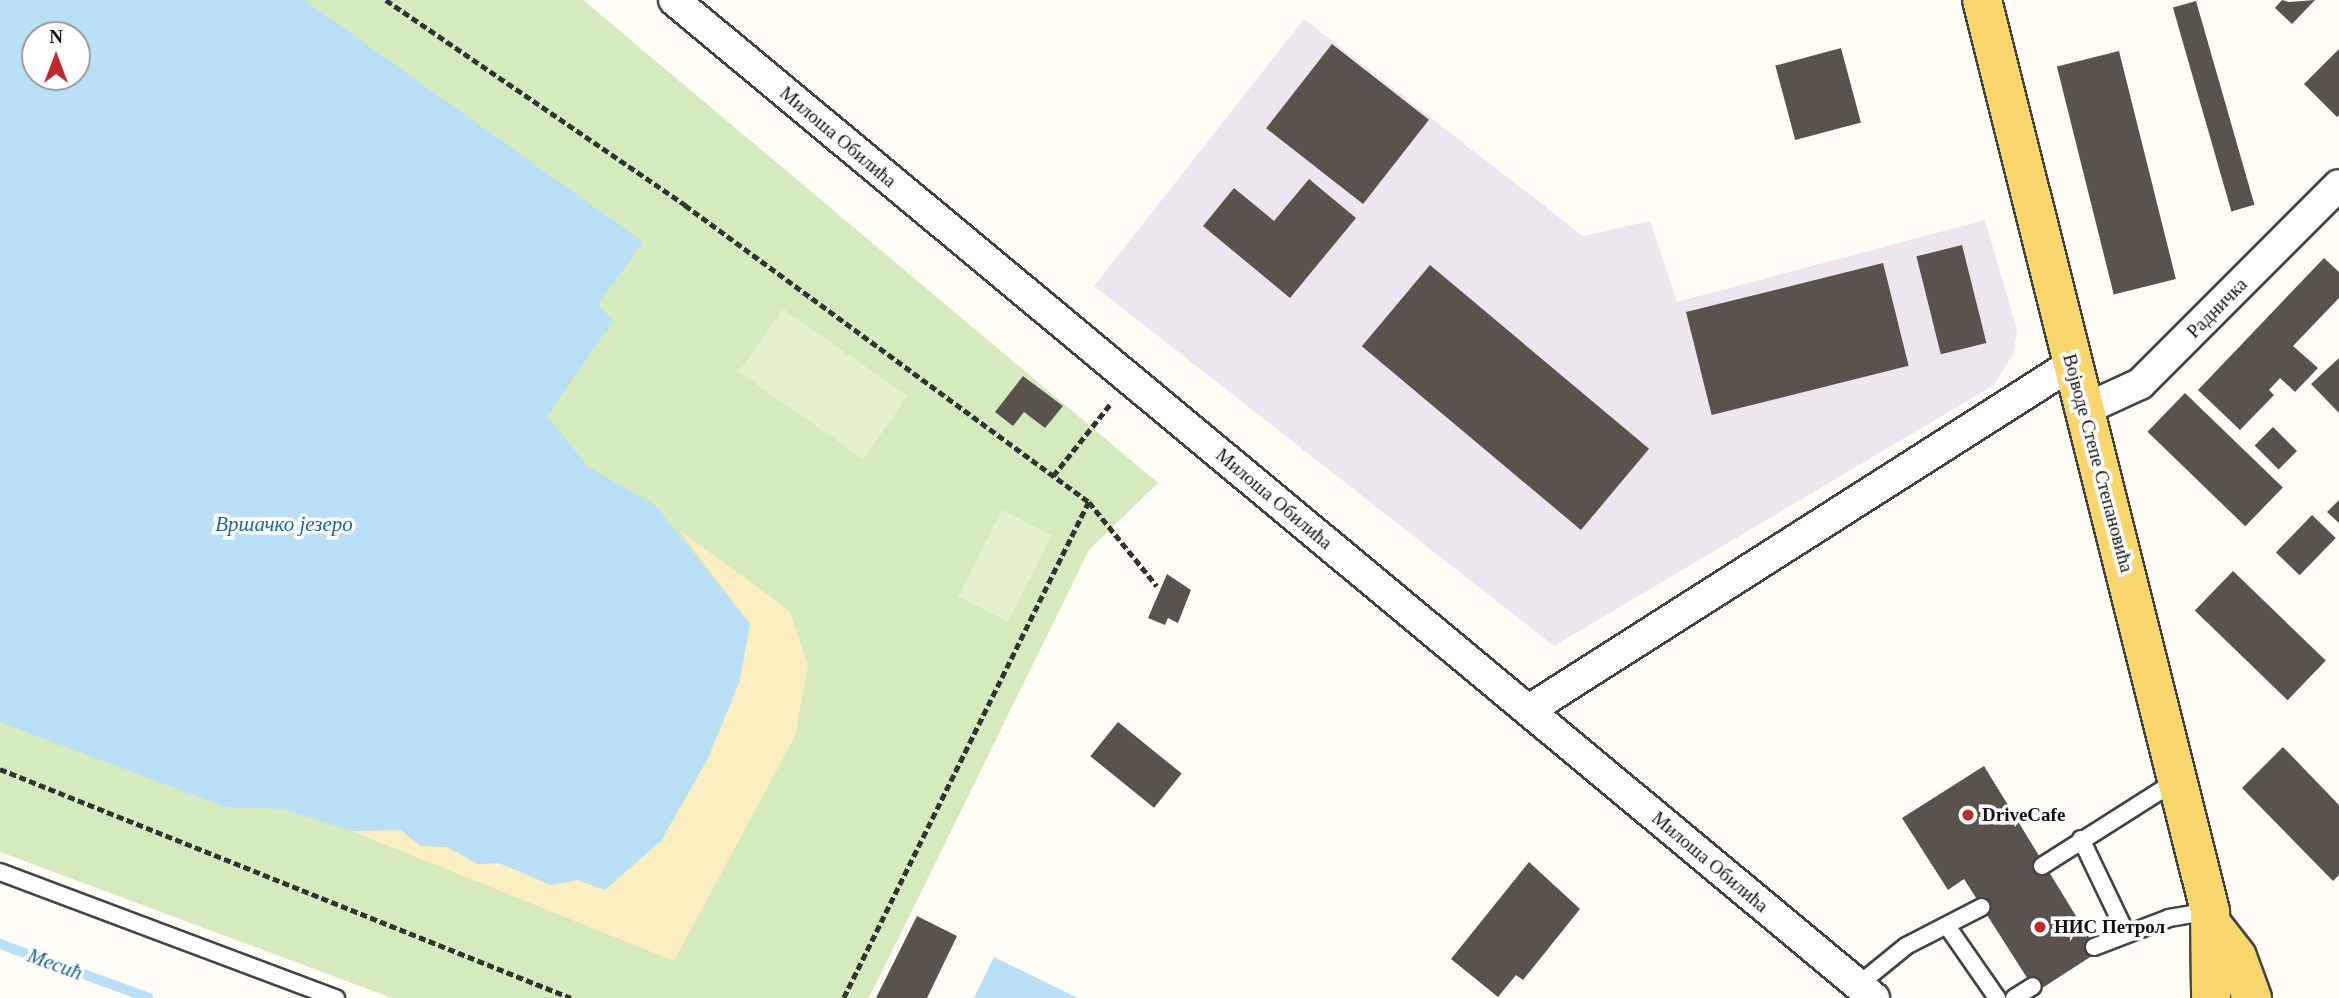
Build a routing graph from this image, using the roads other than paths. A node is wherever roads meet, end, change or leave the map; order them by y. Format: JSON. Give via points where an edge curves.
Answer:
{"nodes":[{"id":1,"x":674,"y":0,"type":"edge"},
{"id":2,"x":1982,"y":0,"type":"edge"},
{"id":3,"x":2339,"y":185,"type":"edge"},
{"id":4,"x":2072,"y":364,"type":"junction"},
{"id":5,"x":2081,"y":411,"type":"junction"},
{"id":6,"x":1529,"y":710,"type":"junction"},
{"id":7,"x":2178,"y":779,"type":"junction"},
{"id":8,"x":2081,"y":839,"type":"junction"},
{"id":9,"x":2042,"y":866,"type":"dead end"},
{"id":10,"x":0,"y":872,"type":"edge"},
{"id":11,"x":1982,"y":907,"type":"dead end"},
{"id":12,"x":2211,"y":918,"type":"junction"},
{"id":13,"x":1947,"y":926,"type":"junction"},
{"id":14,"x":2125,"y":932,"type":"junction"},
{"id":15,"x":2094,"y":947,"type":"dead end"},
{"id":16,"x":2033,"y":986,"type":"dead end"},
{"id":17,"x":1865,"y":992,"type":"edge"},
{"id":18,"x":336,"y":998,"type":"edge"},
{"id":19,"x":1997,"y":998,"type":"edge"},
{"id":20,"x":2014,"y":998,"type":"edge"},
{"id":21,"x":2211,"y":998,"type":"edge"},
{"id":22,"x":2252,"y":998,"type":"edge"}],
"edges":[{"from":1,"to":6,"type":"street","name":"Милоша Обилића"},
{"from":2,"to":4,"type":"main road","name":"Војводе Степе Степановића"},
{"from":3,"to":5,"type":"street","name":"Радничка","via":[[2140,384]]},
{"from":4,"to":5,"type":"main road","name":"Војводе Степе Степановића"},
{"from":4,"to":6,"type":"street"},
{"from":5,"to":7,"type":"main road","name":"Војводе Степе Степановића"},
{"from":6,"to":17,"type":"street","name":"Милоша Обилића"},
{"from":7,"to":8,"type":"lane"},
{"from":7,"to":12,"type":"main road","name":"Војводе Степе Степановића"},
{"from":8,"to":9,"type":"lane"},
{"from":8,"to":14,"type":"lane"},
{"from":10,"to":18,"type":"lane"},
{"from":11,"to":13,"type":"lane"},
{"from":12,"to":14,"type":"lane"},
{"from":12,"to":21,"type":"main road","name":"Војводе Степе Степановића"},
{"from":12,"to":22,"type":"main road","name":"Војводе Степе Степановића","via":[[2238,957]]},
{"from":13,"to":17,"type":"lane","via":[[1875,967]]},
{"from":13,"to":19,"type":"lane"},
{"from":14,"to":15,"type":"lane"},
{"from":16,"to":20,"type":"lane"}]}
